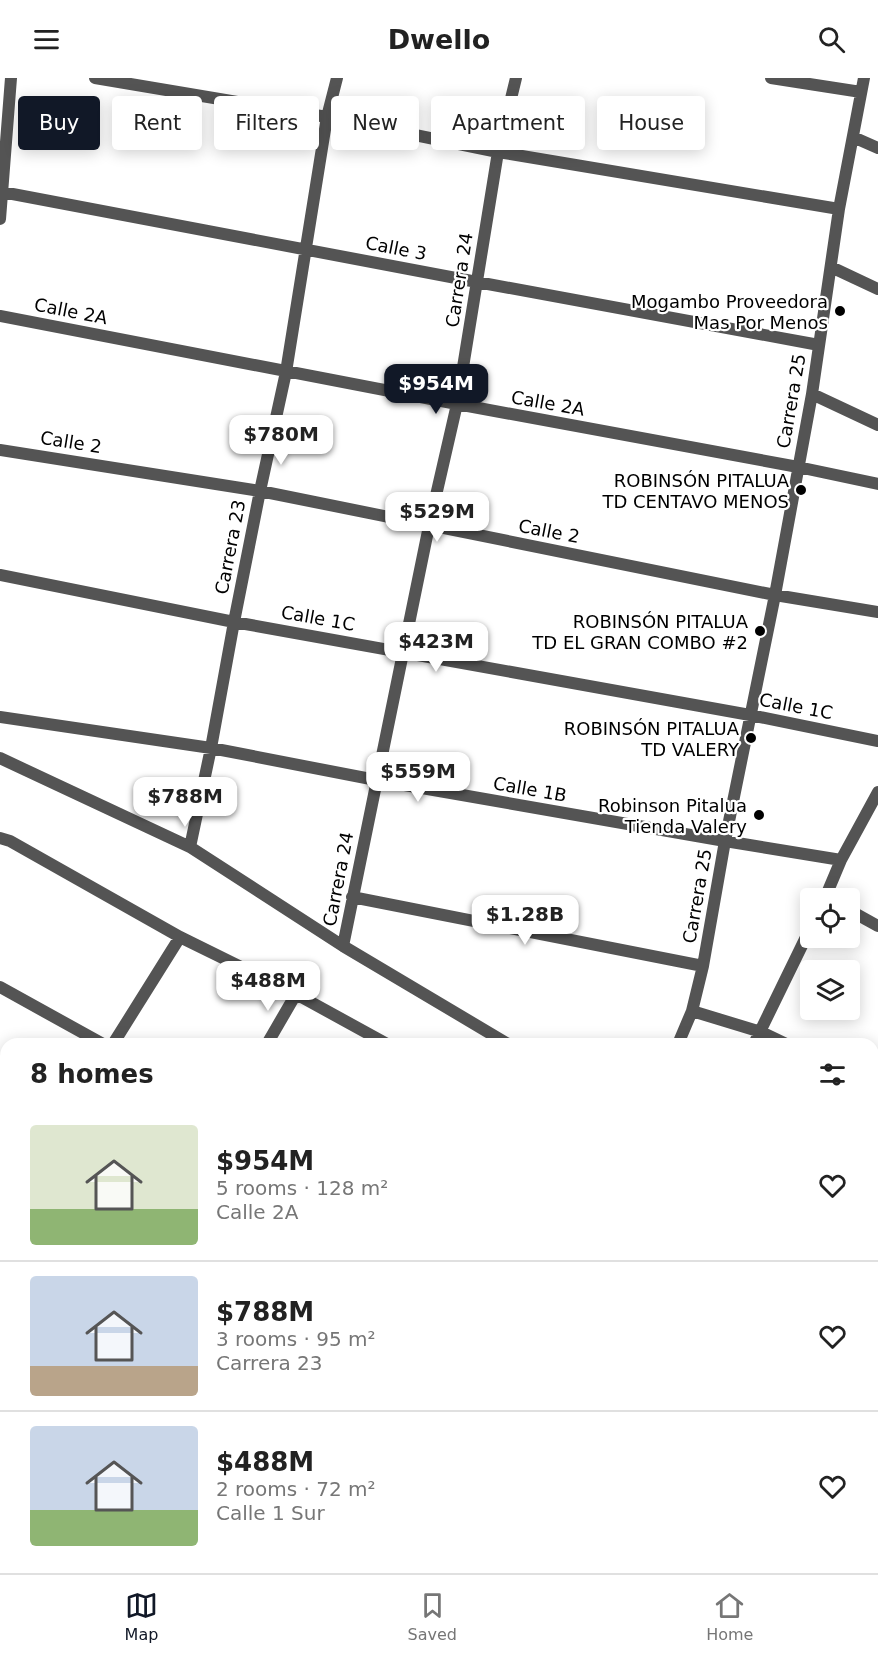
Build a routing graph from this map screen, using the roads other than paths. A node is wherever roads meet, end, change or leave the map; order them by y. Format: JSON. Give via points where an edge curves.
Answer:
{"nodes":[{"id":1,"x":11,"y":78,"type":"edge"},
{"id":2,"x":95,"y":78,"type":"edge"},
{"id":3,"x":337,"y":78,"type":"edge"},
{"id":4,"x":516,"y":78,"type":"edge"},
{"id":5,"x":771,"y":78,"type":"edge"},
{"id":6,"x":864,"y":78,"type":"edge"},
{"id":7,"x":861,"y":92,"type":"junction"},
{"id":8,"x":327,"y":117,"type":"junction"},
{"id":9,"x":853,"y":137,"type":"junction"},
{"id":10,"x":878,"y":148,"type":"edge"},
{"id":11,"x":498,"y":153,"type":"junction"},
{"id":12,"x":2,"y":192,"type":"junction"},
{"id":13,"x":839,"y":209,"type":"junction"},
{"id":14,"x":0,"y":219,"type":"edge"},
{"id":15,"x":306,"y":249,"type":"junction"},
{"id":16,"x":831,"y":267,"type":"junction"},
{"id":17,"x":477,"y":282,"type":"junction"},
{"id":18,"x":878,"y":289,"type":"edge"},
{"id":19,"x":0,"y":316,"type":"edge"},
{"id":20,"x":819,"y":345,"type":"junction"},
{"id":21,"x":286,"y":372,"type":"junction"},
{"id":22,"x":812,"y":394,"type":"junction"},
{"id":23,"x":457,"y":404,"type":"junction"},
{"id":24,"x":878,"y":425,"type":"edge"},
{"id":25,"x":0,"y":450,"type":"edge"},
{"id":26,"x":798,"y":467,"type":"junction"},
{"id":27,"x":878,"y":484,"type":"edge"},
{"id":28,"x":260,"y":491,"type":"junction"},
{"id":29,"x":429,"y":526,"type":"junction"},
{"id":30,"x":0,"y":575,"type":"edge"},
{"id":31,"x":774,"y":595,"type":"junction"},
{"id":32,"x":878,"y":612,"type":"edge"},
{"id":33,"x":234,"y":622,"type":"junction"},
{"id":34,"x":403,"y":652,"type":"junction"},
{"id":35,"x":750,"y":715,"type":"junction"},
{"id":36,"x":0,"y":717,"type":"edge"},
{"id":37,"x":878,"y":741,"type":"edge"},
{"id":38,"x":211,"y":748,"type":"junction"},
{"id":39,"x":0,"y":758,"type":"edge"},
{"id":40,"x":376,"y":780,"type":"junction"},
{"id":41,"x":877,"y":798,"type":"edge"},
{"id":42,"x":0,"y":838,"type":"edge"},
{"id":43,"x":725,"y":841,"type":"junction"},
{"id":44,"x":190,"y":847,"type":"junction"},
{"id":45,"x":841,"y":860,"type":"junction"},
{"id":46,"x":830,"y":888,"type":"edge"},
{"id":47,"x":352,"y":897,"type":"junction"},
{"id":48,"x":860,"y":916,"type":"edge"},
{"id":49,"x":878,"y":926,"type":"edge"},
{"id":50,"x":180,"y":937,"type":"junction"},
{"id":51,"x":343,"y":946,"type":"junction"},
{"id":52,"x":801,"y":948,"type":"edge"},
{"id":53,"x":703,"y":966,"type":"junction"},
{"id":54,"x":0,"y":987,"type":"edge"},
{"id":55,"x":296,"y":994,"type":"junction"},
{"id":56,"x":692,"y":1011,"type":"junction"},
{"id":57,"x":761,"y":1032,"type":"junction"},
{"id":58,"x":92,"y":1038,"type":"edge"},
{"id":59,"x":117,"y":1038,"type":"edge"},
{"id":60,"x":270,"y":1038,"type":"edge"},
{"id":61,"x":376,"y":1038,"type":"edge"},
{"id":62,"x":498,"y":1038,"type":"edge"},
{"id":63,"x":681,"y":1038,"type":"edge"},
{"id":64,"x":758,"y":1038,"type":"edge"},
{"id":65,"x":774,"y":1038,"type":"edge"}],
"edges":[{"from":1,"to":12,"type":"street"},
{"from":2,"to":8,"type":"street"},
{"from":3,"to":8,"type":"street","name":"Carrera 23"},
{"from":4,"to":11,"type":"street","name":"Carrera 24"},
{"from":5,"to":7,"type":"street"},
{"from":6,"to":7,"type":"street","name":"Carrera 25"},
{"from":7,"to":9,"type":"street","name":"Carrera 25"},
{"from":8,"to":11,"type":"street"},
{"from":8,"to":15,"type":"street","name":"Carrera 23"},
{"from":9,"to":10,"type":"street"},
{"from":9,"to":13,"type":"street","name":"Carrera 25"},
{"from":11,"to":13,"type":"street"},
{"from":11,"to":17,"type":"street","name":"Carrera 24"},
{"from":12,"to":14,"type":"street"},
{"from":12,"to":15,"type":"street","name":"Calle 3"},
{"from":13,"to":16,"type":"street","name":"Carrera 25"},
{"from":15,"to":17,"type":"street","name":"Calle 3"},
{"from":15,"to":21,"type":"street","name":"Carrera 23"},
{"from":16,"to":18,"type":"street"},
{"from":16,"to":20,"type":"street","name":"Carrera 25"},
{"from":17,"to":20,"type":"street","name":"Calle 3"},
{"from":17,"to":23,"type":"street","name":"Carrera 24"},
{"from":19,"to":21,"type":"street","name":"Calle 2A"},
{"from":20,"to":22,"type":"street","name":"Carrera 25"},
{"from":21,"to":23,"type":"street","name":"Calle 2A"},
{"from":21,"to":28,"type":"street","name":"Carrera 23"},
{"from":22,"to":24,"type":"street"},
{"from":22,"to":26,"type":"street","name":"Carrera 25"},
{"from":23,"to":26,"type":"street","name":"Calle 2A"},
{"from":23,"to":29,"type":"street","name":"Carrera 24"},
{"from":25,"to":28,"type":"street","name":"Calle 2"},
{"from":26,"to":27,"type":"street","name":"Calle 2A"},
{"from":26,"to":31,"type":"street","name":"Carrera 25"},
{"from":28,"to":29,"type":"street","name":"Calle 2"},
{"from":28,"to":33,"type":"street","name":"Carrera 23"},
{"from":29,"to":31,"type":"street","name":"Calle 2"},
{"from":29,"to":34,"type":"street","name":"Carrera 24"},
{"from":30,"to":33,"type":"street","name":"Calle 1C"},
{"from":31,"to":32,"type":"street","name":"Calle 2"},
{"from":31,"to":35,"type":"street","name":"Carrera 25"},
{"from":33,"to":34,"type":"street","name":"Calle 1C"},
{"from":33,"to":38,"type":"street","name":"Carrera 23"},
{"from":34,"to":35,"type":"street","name":"Calle 1C"},
{"from":34,"to":40,"type":"street","name":"Carrera 24"},
{"from":35,"to":37,"type":"street","name":"Calle 1C"},
{"from":35,"to":43,"type":"street","name":"Carrera 25"},
{"from":36,"to":38,"type":"street","name":"Calle 1B"},
{"from":38,"to":40,"type":"street","name":"Calle 1B"},
{"from":38,"to":44,"type":"street","name":"Carrera 23"},
{"from":39,"to":44,"type":"street"},
{"from":40,"to":43,"type":"street","name":"Calle 1B"},
{"from":40,"to":47,"type":"street","name":"Carrera 24"},
{"from":41,"to":45,"type":"street"},
{"from":42,"to":50,"type":"street"},
{"from":43,"to":45,"type":"street","name":"Calle 1B"},
{"from":43,"to":53,"type":"street","name":"Carrera 25"},
{"from":44,"to":51,"type":"street"},
{"from":45,"to":46,"type":"street"},
{"from":47,"to":51,"type":"street","name":"Carrera 24"},
{"from":47,"to":53,"type":"street"},
{"from":48,"to":49,"type":"street"},
{"from":50,"to":55,"type":"street"},
{"from":50,"to":59,"type":"street"},
{"from":51,"to":62,"type":"street"},
{"from":52,"to":57,"type":"street"},
{"from":53,"to":56,"type":"street","name":"Carrera 25"},
{"from":54,"to":58,"type":"street"},
{"from":55,"to":60,"type":"street"},
{"from":55,"to":61,"type":"street"},
{"from":56,"to":57,"type":"street"},
{"from":56,"to":63,"type":"street","name":"Carrera 25"},
{"from":57,"to":64,"type":"street"},
{"from":57,"to":65,"type":"street"}]}
